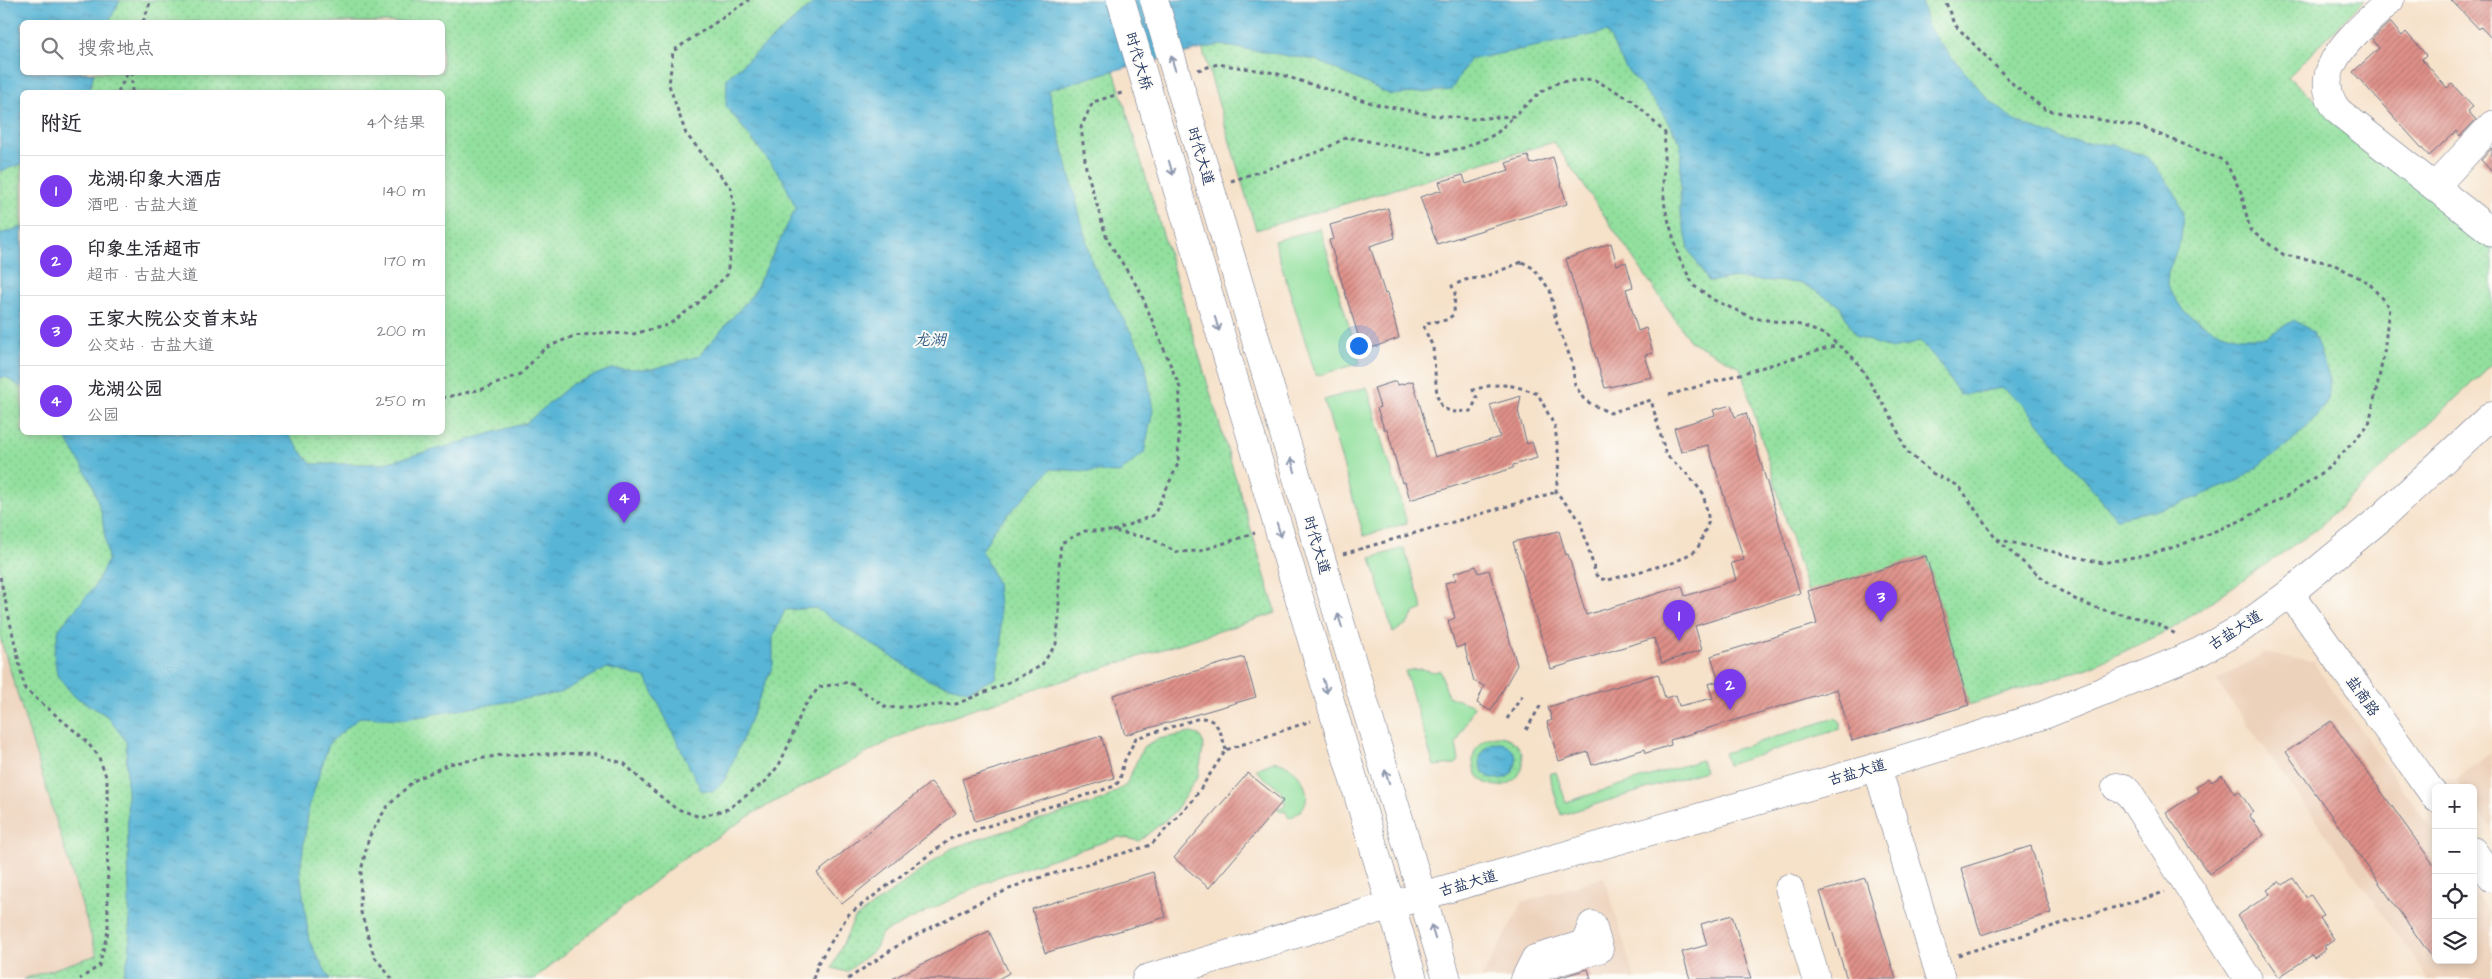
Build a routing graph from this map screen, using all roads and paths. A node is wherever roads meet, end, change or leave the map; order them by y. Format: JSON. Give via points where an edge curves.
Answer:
{"nodes":[{"id":1,"x":152,"y":0,"type":"edge"},
{"id":2,"x":749,"y":0,"type":"edge"},
{"id":3,"x":1120,"y":0,"type":"edge"},
{"id":4,"x":1154,"y":0,"type":"edge"},
{"id":5,"x":1945,"y":0,"type":"edge"},
{"id":6,"x":2390,"y":0,"type":"edge"},
{"id":7,"x":143,"y":20,"type":"edge"},
{"id":8,"x":1218,"y":64,"type":"dead end"},
{"id":9,"x":126,"y":75,"type":"edge"},
{"id":10,"x":132,"y":75,"type":"edge"},
{"id":11,"x":119,"y":90,"type":"edge"},
{"id":12,"x":132,"y":90,"type":"edge"},
{"id":13,"x":1093,"y":102,"type":"dead end"},
{"id":14,"x":1514,"y":116,"type":"junction"},
{"id":15,"x":2492,"y":125,"type":"edge"},
{"id":16,"x":1210,"y":188,"type":"junction"},
{"id":17,"x":2448,"y":197,"type":"junction"},
{"id":18,"x":2492,"y":232,"type":"edge"},
{"id":19,"x":1838,"y":345,"type":"junction"},
{"id":20,"x":1669,"y":395,"type":"dead end"},
{"id":21,"x":445,"y":397,"type":"edge"},
{"id":22,"x":2492,"y":415,"type":"edge"},
{"id":23,"x":1556,"y":492,"type":"junction"},
{"id":24,"x":1277,"y":526,"type":"junction"},
{"id":25,"x":1113,"y":531,"type":"junction"},
{"id":26,"x":1996,"y":539,"type":"junction"},
{"id":27,"x":1322,"y":560,"type":"junction"},
{"id":28,"x":0,"y":577,"type":"edge"},
{"id":29,"x":2290,"y":593,"type":"junction"},
{"id":30,"x":2199,"y":652,"type":"junction"},
{"id":31,"x":1524,"y":693,"type":"dead end"},
{"id":32,"x":1542,"y":703,"type":"dead end"},
{"id":33,"x":1333,"y":714,"type":"junction"},
{"id":34,"x":1508,"y":719,"type":"dead end"},
{"id":35,"x":1526,"y":730,"type":"dead end"},
{"id":36,"x":1226,"y":750,"type":"junction"},
{"id":37,"x":1877,"y":767,"type":"junction"},
{"id":38,"x":2116,"y":787,"type":"dead end"},
{"id":39,"x":2432,"y":792,"type":"edge"},
{"id":40,"x":2477,"y":857,"type":"edge"},
{"id":41,"x":2492,"y":878,"type":"edge"},
{"id":42,"x":2187,"y":885,"type":"junction"},
{"id":43,"x":1789,"y":888,"type":"dead end"},
{"id":44,"x":1422,"y":896,"type":"junction"},
{"id":45,"x":1390,"y":905,"type":"junction"},
{"id":46,"x":1938,"y":971,"type":"edge"},
{"id":47,"x":80,"y":979,"type":"edge"},
{"id":48,"x":392,"y":979,"type":"edge"},
{"id":49,"x":813,"y":979,"type":"edge"},
{"id":50,"x":848,"y":979,"type":"edge"},
{"id":51,"x":1146,"y":979,"type":"edge"},
{"id":52,"x":1412,"y":979,"type":"edge"},
{"id":53,"x":1447,"y":979,"type":"edge"},
{"id":54,"x":1525,"y":979,"type":"edge"},
{"id":55,"x":1534,"y":979,"type":"edge"},
{"id":56,"x":1816,"y":979,"type":"edge"},
{"id":57,"x":2248,"y":979,"type":"edge"}],
"edges":[{"from":1,"to":7,"type":"path"},
{"from":2,"to":21,"type":"path","via":[[673,50],[669,85],[686,134],[731,188],[733,233],[727,275],[697,304],[668,325],[632,334],[574,336],[545,348],[521,374],[483,389]]},
{"from":3,"to":24,"type":"main road","name":"时代大桥","one_way":true,"bridge":true},
{"from":16,"to":4,"type":"main road","name":"时代大道","one_way":true,"bridge":true},
{"from":5,"to":26,"type":"path","via":[[1954,24],[2016,87],[2046,110],[2141,126],[2225,161],[2241,192],[2250,230],[2284,255],[2331,263],[2369,284],[2389,307],[2384,354],[2369,424],[2331,466],[2292,492],[2240,521],[2178,546],[2103,563]]},
{"from":6,"to":17,"type":"main road","via":[[2334,58],[2326,91],[2338,112]]},
{"from":8,"to":14,"type":"path","via":[[1275,73],[1375,104],[1432,115],[1470,119]]},
{"from":9,"to":11,"type":"path"},
{"from":10,"to":12,"type":"path"},
{"from":13,"to":25,"type":"path","via":[[1081,127],[1086,168],[1107,239],[1140,291],[1180,388],[1178,464],[1154,515]]},
{"from":14,"to":16,"type":"path","via":[[1496,134],[1463,148],[1433,154],[1347,137],[1321,151]]},
{"from":14,"to":19,"type":"path","via":[[1538,93],[1559,82],[1593,79],[1632,100],[1665,133],[1665,208],[1679,258],[1694,286],[1714,300],[1753,318],[1801,325],[1826,335]]},
{"from":15,"to":17,"type":"main road","via":[[2440,181]]},
{"from":27,"to":16,"type":"main road","name":"时代大道","one_way":true},
{"from":17,"to":18,"type":"main road"},
{"from":19,"to":20,"type":"path"},
{"from":19,"to":26,"type":"path","via":[[1856,360],[1893,420],[1906,451],[1932,473],[1959,486]]},
{"from":22,"to":29,"type":"main road","name":"古盐大道","via":[[2382,517]]},
{"from":23,"to":23,"type":"path","via":[[1559,460],[1556,427],[1538,394],[1504,384],[1491,386],[1472,390],[1477,398],[1471,411],[1451,412],[1442,406],[1437,396],[1433,347],[1424,328],[1426,323],[1447,320],[1454,314],[1456,293],[1452,286],[1522,262],[1533,268],[1550,290],[1556,320],[1572,362],[1574,385],[1583,398],[1610,413],[1651,400],[1666,454],[1703,493],[1709,521],[1697,550],[1675,562],[1619,578],[1601,579],[1592,567],[1580,520]]},
{"from":23,"to":27,"type":"path"},
{"from":24,"to":25,"type":"path","via":[[1200,551],[1176,552],[1150,538]]},
{"from":24,"to":33,"type":"main road","one_way":true},
{"from":25,"to":48,"type":"path","via":[[1085,531],[1061,543],[1060,617],[1056,644],[1041,666],[956,704],[887,708],[849,682],[819,687],[803,708],[779,765],[766,781],[728,809],[700,816],[675,808],[626,764],[593,753],[502,756],[449,764],[413,781],[386,808],[369,837],[361,871],[360,909],[374,956]]},
{"from":26,"to":30,"type":"path","via":[[2057,589],[2091,606],[2128,614],[2170,630]]},
{"from":44,"to":27,"type":"main road","name":"时代大道","one_way":true},
{"from":28,"to":47,"type":"path","via":[[25,689],[84,738],[98,755],[107,778],[108,931],[99,966]]},
{"from":29,"to":30,"type":"main road","name":"古盐大道","via":[[2242,628]]},
{"from":29,"to":39,"type":"main road","name":"盐商路"},
{"from":30,"to":37,"type":"main road","name":"古盐大道","via":[[2044,716]]},
{"from":31,"to":34,"type":"path"},
{"from":32,"to":35,"type":"path"},
{"from":33,"to":36,"type":"path"},
{"from":33,"to":45,"type":"main road"},
{"from":36,"to":49,"type":"path","via":[[1218,726],[1208,718],[1154,732],[1136,738],[1115,786],[952,837],[848,915],[818,963]]},
{"from":36,"to":50,"type":"path","via":[[1193,800],[1151,845],[1025,882],[903,942]]},
{"from":37,"to":44,"type":"main road","name":"古盐大道"},
{"from":37,"to":46,"type":"main road"},
{"from":38,"to":42,"type":"main road","via":[[2128,792]]},
{"from":40,"to":41,"type":"main road"},
{"from":42,"to":46,"type":"path"},
{"from":42,"to":57,"type":"main road"},
{"from":43,"to":56,"type":"main road"},
{"from":44,"to":45,"type":"main road","name":"古盐大道"},
{"from":53,"to":44,"type":"main road","name":"时代大道","one_way":true},
{"from":45,"to":51,"type":"main road","name":"古盐大道"},
{"from":45,"to":52,"type":"main road"},
{"from":54,"to":55,"type":"main road","via":[[1536,959],[1585,944],[1592,925],[1599,949],[1540,966]]}]}
